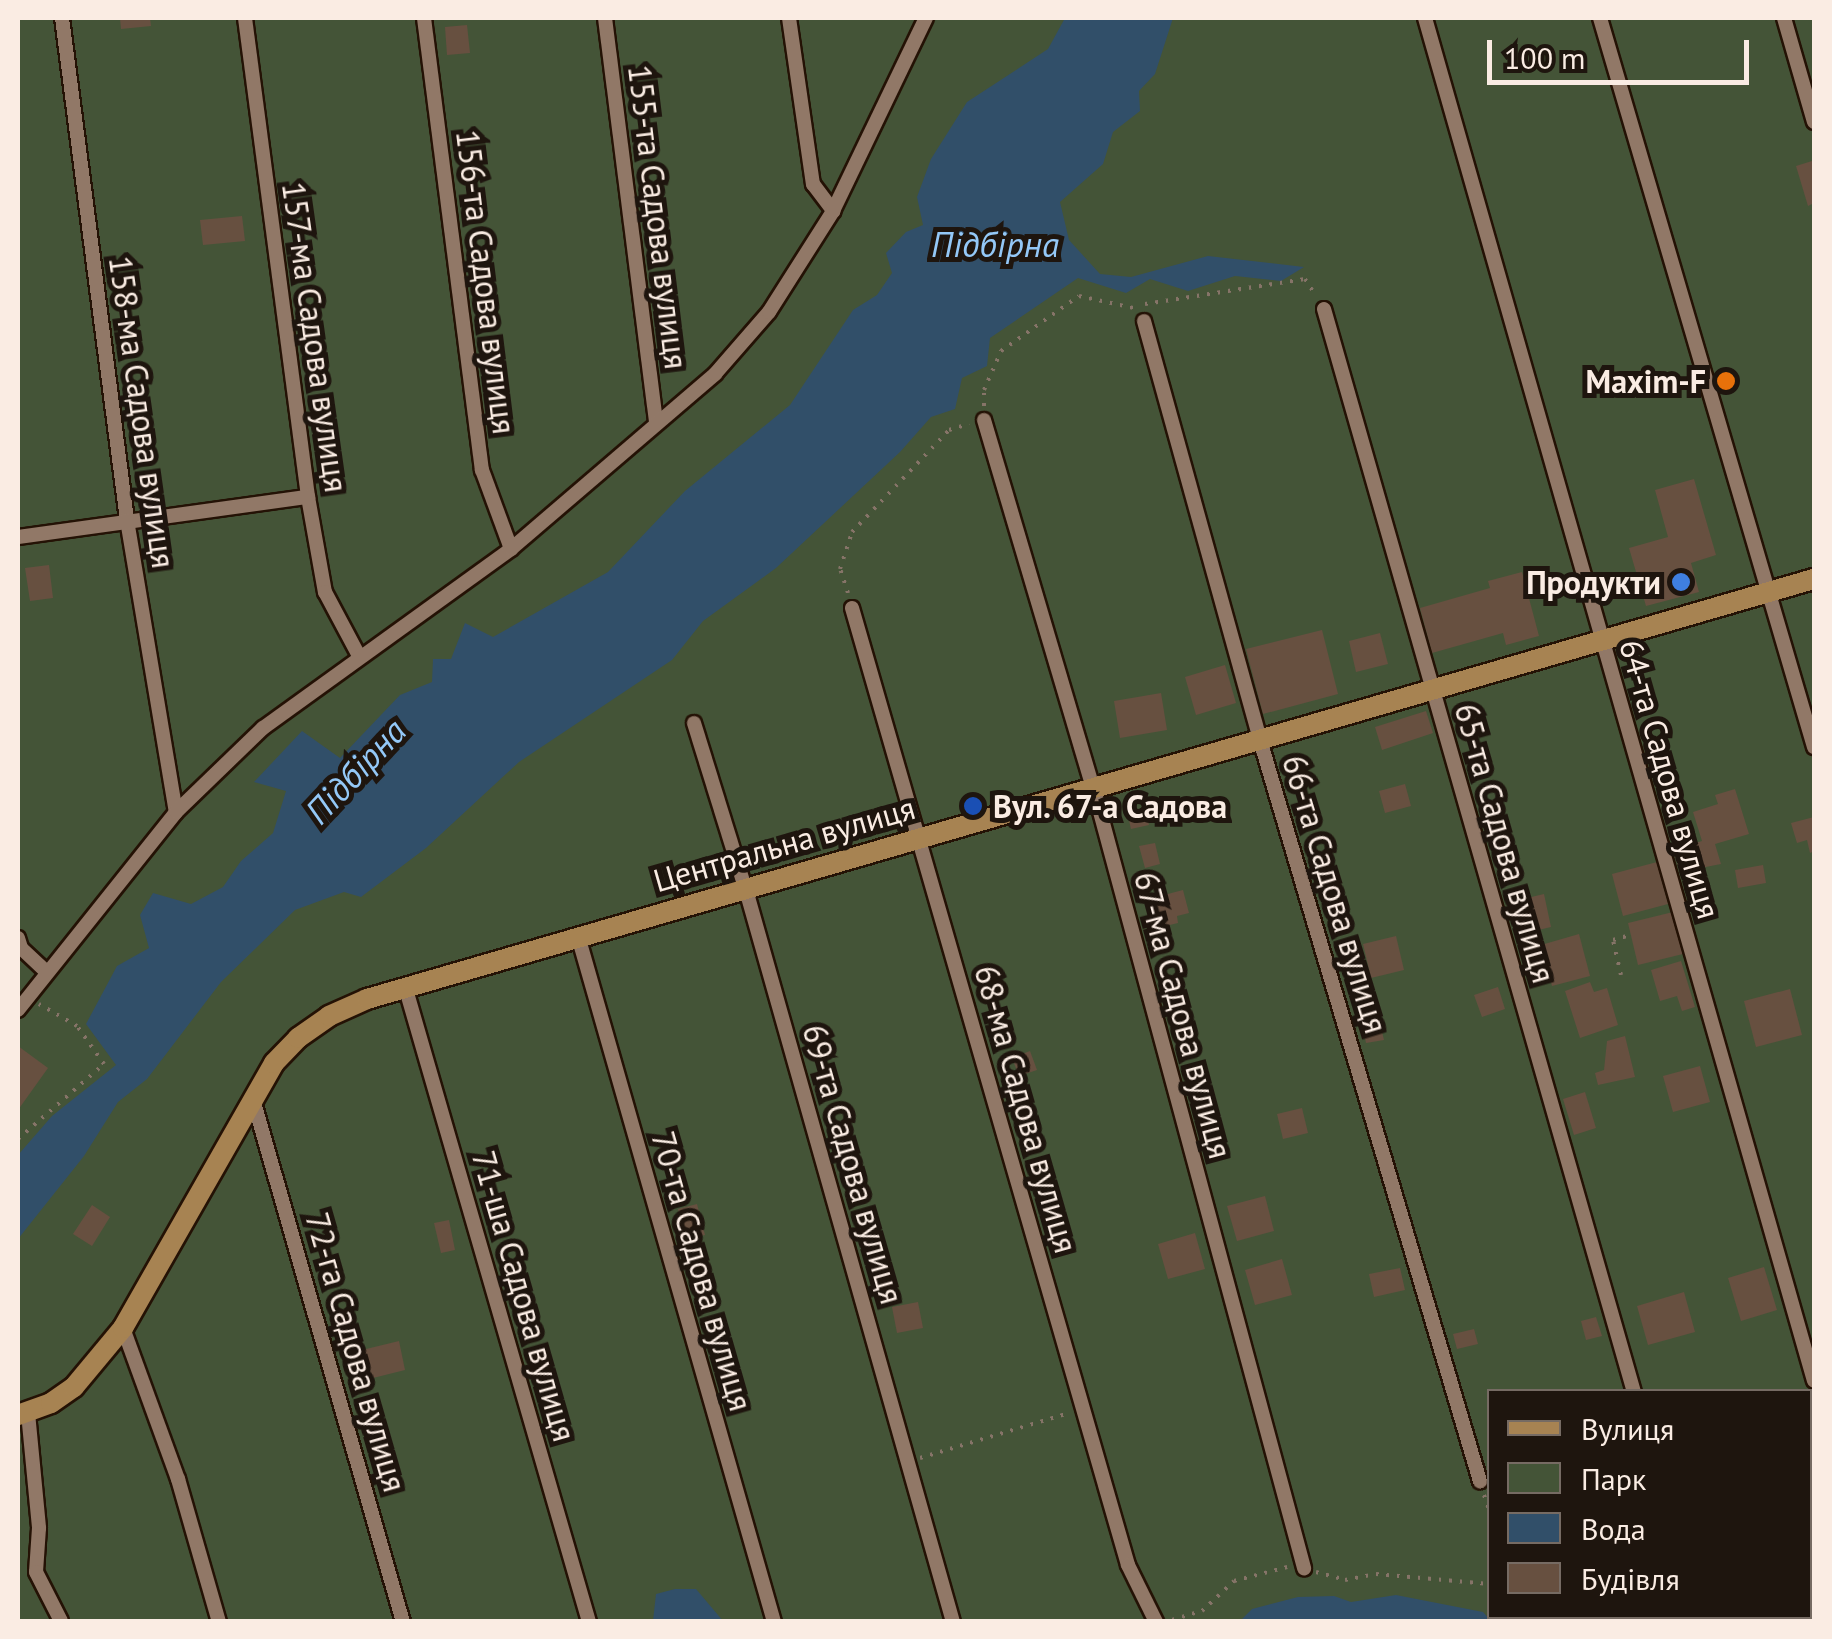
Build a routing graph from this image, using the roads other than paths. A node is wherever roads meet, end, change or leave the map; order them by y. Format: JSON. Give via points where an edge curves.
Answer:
{"nodes":[{"id":1,"x":62,"y":18,"type":"edge"},
{"id":2,"x":246,"y":18,"type":"edge"},
{"id":3,"x":424,"y":18,"type":"edge"},
{"id":4,"x":605,"y":18,"type":"edge"},
{"id":5,"x":788,"y":18,"type":"edge"},
{"id":6,"x":926,"y":18,"type":"edge"},
{"id":7,"x":1425,"y":18,"type":"edge"},
{"id":8,"x":1600,"y":18,"type":"edge"},
{"id":9,"x":1784,"y":18,"type":"edge"},
{"id":10,"x":1814,"y":122,"type":"edge"},
{"id":11,"x":834,"y":212,"type":"junction"},
{"id":12,"x":1324,"y":309,"type":"dead end"},
{"id":13,"x":1144,"y":320,"type":"dead end"},
{"id":14,"x":984,"y":420,"type":"road end"},
{"id":15,"x":656,"y":423,"type":"junction"},
{"id":16,"x":308,"y":497,"type":"junction"},
{"id":17,"x":128,"y":520,"type":"junction"},
{"id":18,"x":18,"y":537,"type":"edge"},
{"id":19,"x":511,"y":549,"type":"junction"},
{"id":20,"x":1814,"y":579,"type":"edge"},
{"id":21,"x":1770,"y":591,"type":"junction"},
{"id":22,"x":852,"y":608,"type":"road end"},
{"id":23,"x":1602,"y":641,"type":"junction"},
{"id":24,"x":359,"y":656,"type":"junction"},
{"id":25,"x":1433,"y":691,"type":"junction"},
{"id":26,"x":694,"y":724,"type":"dead end"},
{"id":27,"x":1260,"y":739,"type":"junction"},
{"id":28,"x":1814,"y":747,"type":"edge"},
{"id":29,"x":1092,"y":786,"type":"junction"},
{"id":30,"x":176,"y":812,"type":"junction"},
{"id":31,"x":919,"y":836,"type":"junction"},
{"id":32,"x":746,"y":887,"type":"junction"},
{"id":33,"x":578,"y":936,"type":"junction"},
{"id":34,"x":18,"y":938,"type":"edge"},
{"id":35,"x":45,"y":970,"type":"junction"},
{"id":36,"x":405,"y":986,"type":"junction"},
{"id":37,"x":22,"y":1003,"type":"edge"},
{"id":38,"x":253,"y":1100,"type":"junction"},
{"id":39,"x":123,"y":1328,"type":"junction"},
{"id":40,"x":1814,"y":1382,"type":"edge"},
{"id":41,"x":1633,"y":1389,"type":"edge"},
{"id":42,"x":23,"y":1414,"type":"edge"},
{"id":43,"x":1480,"y":1481,"type":"dead end"},
{"id":44,"x":1304,"y":1568,"type":"road end"},
{"id":45,"x":61,"y":1621,"type":"edge"},
{"id":46,"x":219,"y":1622,"type":"edge"},
{"id":47,"x":404,"y":1622,"type":"edge"},
{"id":48,"x":589,"y":1622,"type":"edge"},
{"id":49,"x":774,"y":1622,"type":"edge"},
{"id":50,"x":954,"y":1622,"type":"edge"},
{"id":51,"x":1156,"y":1622,"type":"edge"}],
"edges":[{"from":1,"to":17,"type":"street","name":"158-ма Садова вулиця"},
{"from":2,"to":16,"type":"street","name":"157-ма Садова вулиця"},
{"from":3,"to":19,"type":"street","name":"156-та Садова вулиця","via":[[482,470]]},
{"from":4,"to":15,"type":"street","name":"155-та Садова вулиця"},
{"from":5,"to":11,"type":"street","via":[[813,184]]},
{"from":6,"to":11,"type":"street"},
{"from":7,"to":23,"type":"street","name":"64-та Садова вулиця"},
{"from":8,"to":21,"type":"street"},
{"from":9,"to":10,"type":"street"},
{"from":11,"to":15,"type":"street","via":[[769,312],[715,374]]},
{"from":12,"to":25,"type":"street","name":"65-та Садова вулиця"},
{"from":13,"to":27,"type":"street","name":"66-та Садова вулиця"},
{"from":14,"to":29,"type":"street","name":"67-ма Садова вулиця"},
{"from":15,"to":19,"type":"street"},
{"from":16,"to":17,"type":"street"},
{"from":16,"to":24,"type":"street","name":"157-ма Садова вулиця","via":[[325,592]]},
{"from":17,"to":18,"type":"street"},
{"from":17,"to":30,"type":"street","name":"158-ма Садова вулиця"},
{"from":19,"to":24,"type":"street"},
{"from":20,"to":21,"type":"street","name":"Центральна вулиця"},
{"from":21,"to":23,"type":"street","name":"Центральна вулиця"},
{"from":21,"to":28,"type":"street"},
{"from":22,"to":31,"type":"street","name":"68-ма Садова вулиця"},
{"from":23,"to":25,"type":"street","name":"Центральна вулиця"},
{"from":23,"to":40,"type":"street","name":"64-та Садова вулиця"},
{"from":24,"to":30,"type":"street","via":[[263,728]]},
{"from":25,"to":27,"type":"street","name":"Центральна вулиця"},
{"from":25,"to":41,"type":"street","name":"65-та Садова вулиця"},
{"from":26,"to":32,"type":"street","name":"69-та Садова вулиця"},
{"from":27,"to":29,"type":"street","name":"Центральна вулиця"},
{"from":27,"to":43,"type":"street","name":"66-та Садова вулиця"},
{"from":29,"to":31,"type":"street","name":"Центральна вулиця"},
{"from":29,"to":44,"type":"street","name":"67-ма Садова вулиця"},
{"from":30,"to":35,"type":"street"},
{"from":31,"to":32,"type":"street","name":"Центральна вулиця"},
{"from":31,"to":51,"type":"street","name":"68-ма Садова вулиця","via":[[1128,1565]]},
{"from":32,"to":33,"type":"street","name":"Центральна вулиця"},
{"from":32,"to":50,"type":"street","name":"69-та Садова вулиця"},
{"from":33,"to":36,"type":"street","name":"Центральна вулиця"},
{"from":33,"to":49,"type":"street","name":"70-та Садова вулиця"},
{"from":34,"to":35,"type":"street"},
{"from":35,"to":37,"type":"street"},
{"from":36,"to":38,"type":"street","name":"Центральна вулиця","via":[[329,1016],[298,1038]]},
{"from":36,"to":48,"type":"street","name":"71-ша Садова вулиця"},
{"from":38,"to":39,"type":"street","name":"Центральна вулиця"},
{"from":38,"to":47,"type":"street","name":"72-га Садова вулиця"},
{"from":39,"to":42,"type":"street","name":"Центральна вулиця","via":[[74,1387]]},
{"from":39,"to":46,"type":"street","via":[[178,1478]]},
{"from":42,"to":45,"type":"street","via":[[39,1528],[36,1572]]}]}
